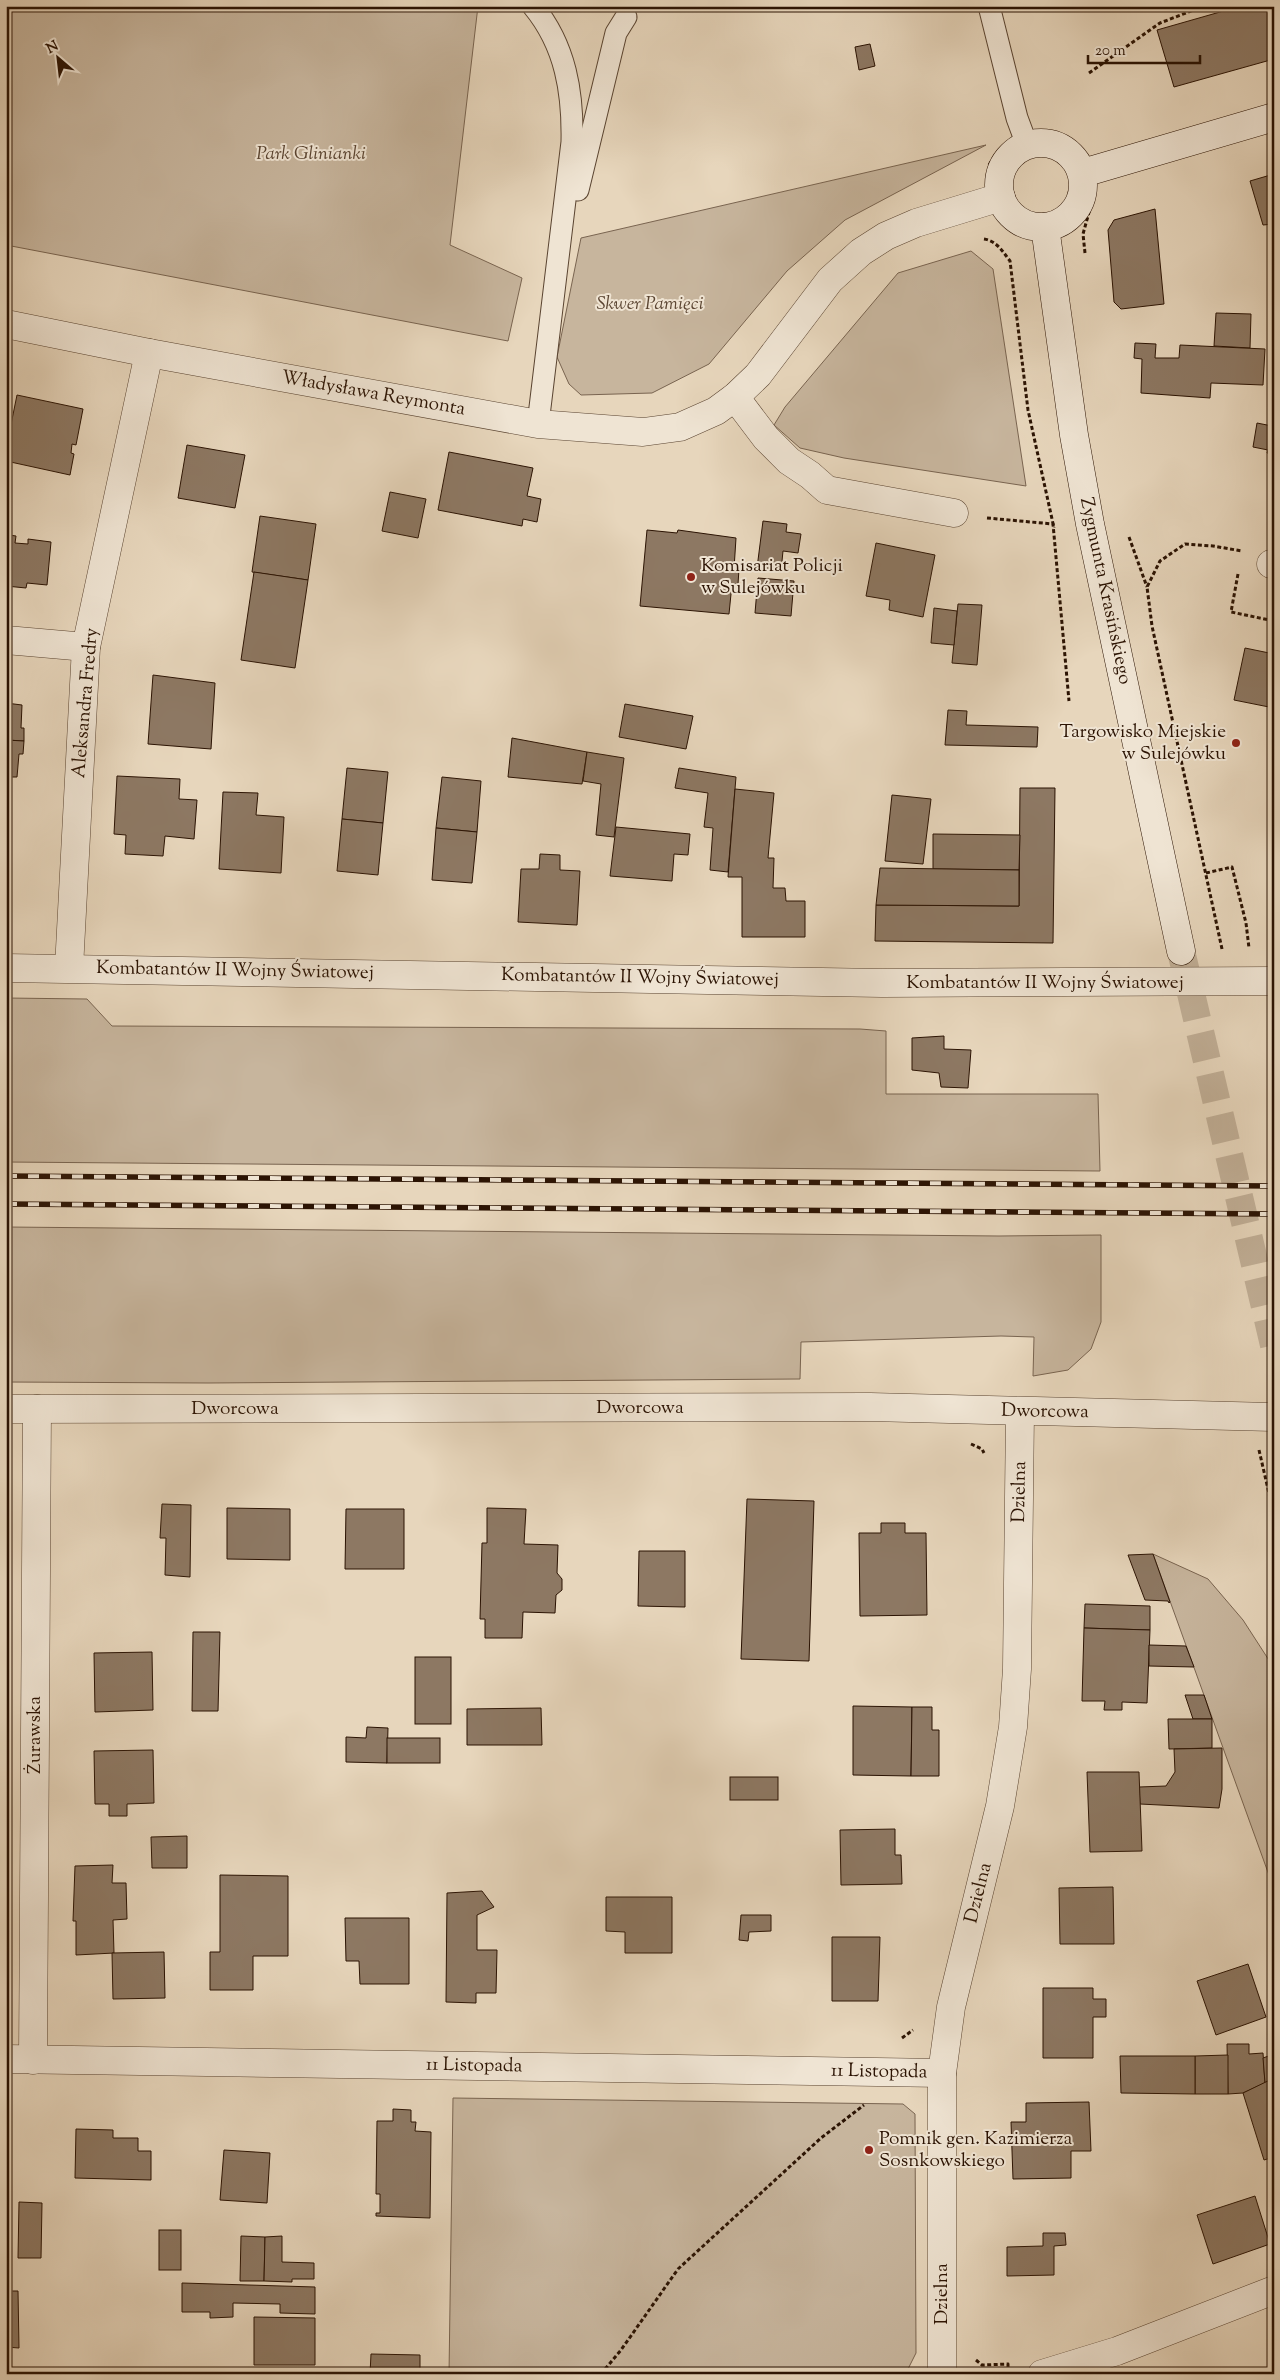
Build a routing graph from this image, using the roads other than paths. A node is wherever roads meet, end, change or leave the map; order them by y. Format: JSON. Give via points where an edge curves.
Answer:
{"nodes":[{"id":1,"x":533,"y":6,"type":"edge"},
{"id":2,"x":989,"y":6,"type":"edge"},
{"id":3,"x":626,"y":17,"type":"dead end"},
{"id":4,"x":1274,"y":117,"type":"edge"},
{"id":5,"x":1025,"y":142,"type":"junction"},
{"id":6,"x":1088,"y":185,"type":"junction"},
{"id":7,"x":1001,"y":197,"type":"junction"},
{"id":8,"x":1045,"y":227,"type":"junction"},
{"id":9,"x":558,"y":252,"type":"junction"},
{"id":10,"x":6,"y":324,"type":"edge"},
{"id":11,"x":149,"y":353,"type":"junction"},
{"id":12,"x":735,"y":397,"type":"junction"},
{"id":13,"x":538,"y":424,"type":"junction"},
{"id":14,"x":954,"y":513,"type":"road end"},
{"id":15,"x":6,"y":640,"type":"edge"},
{"id":16,"x":86,"y":647,"type":"junction"},
{"id":17,"x":1181,"y":952,"type":"tunnel mouth"},
{"id":18,"x":6,"y":968,"type":"edge"},
{"id":19,"x":69,"y":968,"type":"junction"},
{"id":20,"x":1274,"y":981,"type":"edge"},
{"id":21,"x":6,"y":1409,"type":"edge"},
{"id":22,"x":37,"y":1409,"type":"junction"},
{"id":23,"x":1020,"y":1412,"type":"junction"},
{"id":24,"x":1274,"y":1417,"type":"edge"},
{"id":25,"x":19,"y":2060,"type":"edge"},
{"id":26,"x":942,"y":2073,"type":"junction"},
{"id":27,"x":1274,"y":2290,"type":"edge"},
{"id":28,"x":942,"y":2374,"type":"edge"},
{"id":29,"x":1042,"y":2374,"type":"edge"}],
"edges":[{"from":1,"to":9,"type":"lane","via":[[559,50],[569,82],[572,108],[572,142]]},
{"from":2,"to":5,"type":"lane"},
{"from":3,"to":9,"type":"lane","via":[[616,33],[574,206]]},
{"from":4,"to":6,"type":"street"},
{"from":5,"to":6,"type":"street","via":[[1054,144],[1072,156]]},
{"from":5,"to":7,"type":"street","via":[[1006,161],[1001,172]]},
{"from":6,"to":8,"type":"street","via":[[1084,185],[1077,209],[1057,224]]},
{"from":7,"to":8,"type":"street","via":[[1017,220]]},
{"from":7,"to":12,"type":"street","name":"Władysława Reymonta","via":[[916,223],[861,252],[830,280],[758,375]]},
{"from":8,"to":17,"type":"street","name":"Zygmunta Krasińskiego","via":[[1090,524]]},
{"from":9,"to":13,"type":"lane"},
{"from":10,"to":11,"type":"street","name":"Władysława Reymonta"},
{"from":11,"to":13,"type":"street","name":"Władysława Reymonta"},
{"from":11,"to":16,"type":"street","name":"Aleksandra Fredry"},
{"from":12,"to":13,"type":"street","name":"Władysława Reymonta","via":[[716,411],[680,427],[643,432]]},
{"from":12,"to":14,"type":"street","via":[[766,438],[789,461],[827,490]]},
{"from":15,"to":16,"type":"street"},
{"from":16,"to":19,"type":"street","name":"Aleksandra Fredry"},
{"from":18,"to":19,"type":"street","name":"Kombatantów II Wojny Światowej"},
{"from":19,"to":20,"type":"street","name":"Kombatantów II Wojny Światowej","via":[[891,983]]},
{"from":21,"to":22,"type":"street","name":"Dworcowa"},
{"from":22,"to":23,"type":"street","name":"Dworcowa","via":[[870,1407]]},
{"from":22,"to":25,"type":"street","name":"Żurawska"},
{"from":23,"to":24,"type":"street","name":"Dworcowa"},
{"from":23,"to":26,"type":"street","name":"Dzielna","via":[[1017,1669],[1012,1728],[1000,1806],[951,2007]]},
{"from":25,"to":26,"type":"street","name":"11 Listopada"},
{"from":26,"to":28,"type":"street","name":"Dzielna"},
{"from":27,"to":29,"type":"street","via":[[1117,2352]]}]}
